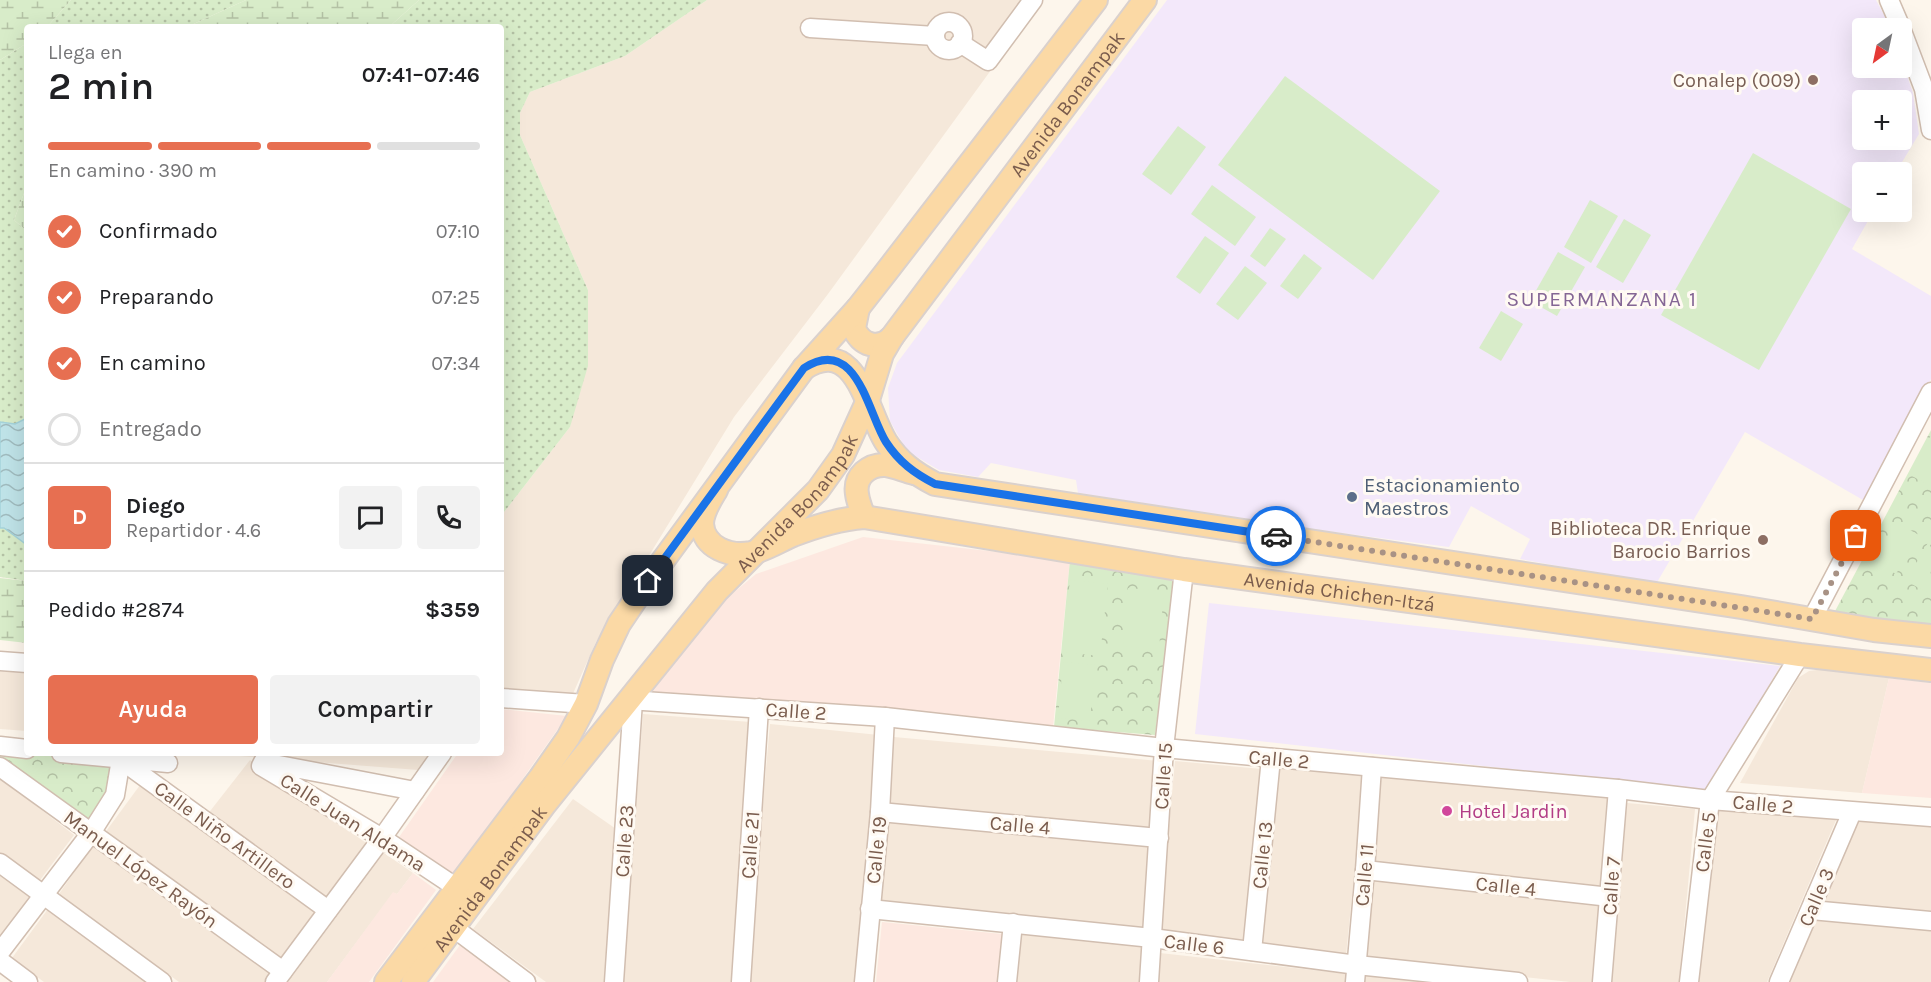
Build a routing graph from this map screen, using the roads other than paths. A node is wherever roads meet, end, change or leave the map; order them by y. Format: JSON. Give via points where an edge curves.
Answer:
{"nodes":[{"id":1,"x":1033,"y":0,"type":"edge"},
{"id":2,"x":1096,"y":0,"type":"edge"},
{"id":3,"x":1145,"y":0,"type":"edge"},
{"id":4,"x":1889,"y":0,"type":"edge"},
{"id":5,"x":1896,"y":18,"type":"edge"},
{"id":6,"x":810,"y":28,"type":"dead end"},
{"id":7,"x":1912,"y":56,"type":"edge"},
{"id":8,"x":1927,"y":91,"type":"edge"},
{"id":9,"x":1931,"y":130,"type":"edge"},
{"id":10,"x":858,"y":308,"type":"junction"},
{"id":11,"x":892,"y":338,"type":"junction"},
{"id":12,"x":804,"y":368,"type":"junction"},
{"id":13,"x":1931,"y":392,"type":"edge"},
{"id":14,"x":868,"y":400,"type":"junction"},
{"id":15,"x":916,"y":474,"type":"junction"},
{"id":16,"x":716,"y":490,"type":"junction"},
{"id":17,"x":864,"y":517,"type":"junction"},
{"id":18,"x":756,"y":552,"type":"junction"},
{"id":19,"x":1184,"y":570,"type":"junction"},
{"id":20,"x":1756,"y":609,"type":"junction"},
{"id":21,"x":1812,"y":619,"type":"junction"},
{"id":22,"x":1874,"y":630,"type":"junction"},
{"id":23,"x":1931,"y":636,"type":"edge"},
{"id":24,"x":1746,"y":646,"type":"junction"},
{"id":25,"x":1800,"y":655,"type":"junction"},
{"id":26,"x":0,"y":661,"type":"edge"},
{"id":27,"x":1861,"y":662,"type":"junction"},
{"id":28,"x":24,"y":663,"type":"edge"},
{"id":29,"x":1931,"y":670,"type":"edge"},
{"id":30,"x":504,"y":698,"type":"edge"},
{"id":31,"x":630,"y":700,"type":"junction"},
{"id":32,"x":586,"y":704,"type":"junction"},
{"id":33,"x":759,"y":708,"type":"junction"},
{"id":34,"x":885,"y":717,"type":"junction"},
{"id":35,"x":0,"y":746,"type":"edge"},
{"id":36,"x":1164,"y":748,"type":"junction"},
{"id":37,"x":24,"y":749,"type":"edge"},
{"id":38,"x":122,"y":756,"type":"edge"},
{"id":39,"x":440,"y":756,"type":"edge"},
{"id":40,"x":1271,"y":758,"type":"junction"},
{"id":41,"x":168,"y":763,"type":"dead end"},
{"id":42,"x":0,"y":767,"type":"edge"},
{"id":43,"x":1372,"y":767,"type":"junction"},
{"id":44,"x":1618,"y":789,"type":"junction"},
{"id":45,"x":415,"y":791,"type":"junction"},
{"id":46,"x":1710,"y":800,"type":"junction"},
{"id":47,"x":880,"y":812,"type":"junction"},
{"id":48,"x":1852,"y":812,"type":"junction"},
{"id":49,"x":1931,"y":817,"type":"edge"},
{"id":50,"x":91,"y":833,"type":"junction"},
{"id":51,"x":382,"y":838,"type":"junction"},
{"id":52,"x":1159,"y":838,"type":"junction"},
{"id":53,"x":0,"y":863,"type":"edge"},
{"id":54,"x":1365,"y":870,"type":"junction"},
{"id":55,"x":457,"y":888,"type":"junction"},
{"id":56,"x":44,"y":896,"type":"junction"},
{"id":57,"x":1610,"y":897,"type":"junction"},
{"id":58,"x":870,"y":909,"type":"junction"},
{"id":59,"x":328,"y":910,"type":"junction"},
{"id":60,"x":1811,"y":910,"type":"junction"},
{"id":61,"x":1931,"y":921,"type":"edge"},
{"id":62,"x":1013,"y":923,"type":"junction"},
{"id":63,"x":454,"y":928,"type":"junction"},
{"id":64,"x":1152,"y":938,"type":"junction"},
{"id":65,"x":1252,"y":951,"type":"junction"},
{"id":66,"x":0,"y":952,"type":"edge"},
{"id":67,"x":0,"y":961,"type":"edge"},
{"id":68,"x":1356,"y":973,"type":"edge"},
{"id":69,"x":279,"y":977,"type":"edge"},
{"id":70,"x":1507,"y":981,"type":"edge"},
{"id":71,"x":28,"y":982,"type":"edge"},
{"id":72,"x":162,"y":982,"type":"edge"},
{"id":73,"x":386,"y":982,"type":"edge"},
{"id":74,"x":413,"y":982,"type":"edge"},
{"id":75,"x":526,"y":982,"type":"edge"},
{"id":76,"x":614,"y":982,"type":"edge"},
{"id":77,"x":741,"y":982,"type":"edge"},
{"id":78,"x":864,"y":982,"type":"edge"},
{"id":79,"x":1007,"y":982,"type":"edge"},
{"id":80,"x":1149,"y":982,"type":"edge"},
{"id":81,"x":1602,"y":982,"type":"edge"},
{"id":82,"x":1689,"y":982,"type":"edge"},
{"id":83,"x":1779,"y":982,"type":"edge"}],
"edges":[{"from":1,"to":6,"type":"street","via":[[988,61],[960,43],[954,49],[945,49],[935,36]]},
{"from":2,"to":10,"type":"main road","name":"Avenida Bonampak"},
{"from":3,"to":11,"type":"main road","name":"Avenida Bonampak"},
{"from":4,"to":5,"type":"street"},
{"from":7,"to":8,"type":"street"},
{"from":8,"to":9,"type":"street"},
{"from":10,"to":11,"type":"main road","via":[[854,328],[863,341],[879,345]]},
{"from":10,"to":12,"type":"main road","name":"Avenida Bonampak"},
{"from":11,"to":14,"type":"main road","name":"Avenida Bonampak","via":[[882,354]]},
{"from":12,"to":14,"type":"main road","via":[[819,361],[842,364],[854,375]]},
{"from":12,"to":16,"type":"main road","name":"Avenida Bonampak"},
{"from":13,"to":21,"type":"street"},
{"from":14,"to":15,"type":"main road","via":[[885,441]]},
{"from":14,"to":18,"type":"main road","name":"Avenida Bonampak","via":[[843,455],[818,490]]},
{"from":15,"to":17,"type":"main road","via":[[887,465],[872,466],[863,473],[856,492]]},
{"from":15,"to":20,"type":"main road","via":[[935,484]]},
{"from":16,"to":18,"type":"main road","via":[[703,517],[706,537],[723,551]]},
{"from":16,"to":32,"type":"main road","name":"Avenida Bonampak","via":[[619,624]]},
{"from":17,"to":18,"type":"main road","name":"Avenida Chichen-Itzá","via":[[842,519],[804,531]]},
{"from":17,"to":19,"type":"main road","name":"Avenida Chichen-Itzá"},
{"from":18,"to":31,"type":"main road","name":"Avenida Bonampak","via":[[717,591]]},
{"from":19,"to":24,"type":"main road","name":"Avenida Chichen-Itzá"},
{"from":19,"to":36,"type":"street","name":"Calle 15"},
{"from":20,"to":21,"type":"main road"},
{"from":20,"to":24,"type":"main road","via":[[1742,625]]},
{"from":21,"to":22,"type":"main road"},
{"from":22,"to":23,"type":"main road"},
{"from":22,"to":27,"type":"main road","via":[[1875,649]]},
{"from":24,"to":25,"type":"main road","name":"Avenida Chichen-Itzá"},
{"from":25,"to":27,"type":"main road","name":"Avenida Chichen-Itzá"},
{"from":25,"to":46,"type":"street","name":"Calle 5"},
{"from":26,"to":28,"type":"street"},
{"from":27,"to":29,"type":"main road","name":"Avenida Chichen-Itzá"},
{"from":30,"to":32,"type":"street"},
{"from":31,"to":33,"type":"street","name":"Calle 2"},
{"from":31,"to":63,"type":"main road","name":"Avenida Bonampak"},
{"from":31,"to":76,"type":"street","name":"Calle 23"},
{"from":32,"to":55,"type":"main road","name":"Avenida Bonampak","via":[[557,755]]},
{"from":33,"to":34,"type":"street","name":"Calle 2"},
{"from":33,"to":77,"type":"street","name":"Calle 21"},
{"from":34,"to":36,"type":"street","name":"Calle 2"},
{"from":34,"to":47,"type":"street","name":"Calle 19"},
{"from":35,"to":37,"type":"street"},
{"from":36,"to":40,"type":"street","name":"Calle 2"},
{"from":36,"to":52,"type":"street","name":"Calle 15"},
{"from":38,"to":41,"type":"street"},
{"from":38,"to":50,"type":"street","via":[[115,795]]},
{"from":38,"to":59,"type":"street","name":"Calle Niño Artillero"},
{"from":39,"to":45,"type":"street"},
{"from":40,"to":43,"type":"street","name":"Calle 2"},
{"from":40,"to":65,"type":"street","name":"Calle 13"},
{"from":42,"to":50,"type":"street","name":"Manuel López Rayón"},
{"from":43,"to":44,"type":"street","name":"Calle 2"},
{"from":43,"to":54,"type":"street","name":"Calle 11"},
{"from":44,"to":46,"type":"street","name":"Calle 2"},
{"from":44,"to":57,"type":"street","name":"Calle 7"},
{"from":45,"to":51,"type":"street"},
{"from":45,"to":51,"type":"street","name":"Calle Juan Aldama","via":[[262,762],[261,766]]},
{"from":46,"to":48,"type":"street","name":"Calle 2"},
{"from":46,"to":82,"type":"street","name":"Calle 5"},
{"from":47,"to":52,"type":"street","name":"Calle 4"},
{"from":47,"to":58,"type":"street","name":"Calle 19"},
{"from":48,"to":49,"type":"street","name":"Calle 2"},
{"from":48,"to":60,"type":"street","name":"Calle 3"},
{"from":50,"to":56,"type":"street"},
{"from":50,"to":69,"type":"street","name":"Manuel López Rayón"},
{"from":51,"to":55,"type":"street","name":"Calle Juan Aldama"},
{"from":51,"to":59,"type":"street"},
{"from":52,"to":64,"type":"street","name":"Calle 15"},
{"from":53,"to":56,"type":"street"},
{"from":54,"to":57,"type":"street","name":"Calle 4"},
{"from":54,"to":68,"type":"street","name":"Calle 11"},
{"from":55,"to":73,"type":"main road","name":"Avenida Bonampak"},
{"from":56,"to":66,"type":"street"},
{"from":56,"to":72,"type":"street"},
{"from":57,"to":81,"type":"street","name":"Calle 7"},
{"from":58,"to":62,"type":"street","name":"Calle 6"},
{"from":58,"to":78,"type":"street","name":"Calle 19"},
{"from":59,"to":69,"type":"street"},
{"from":60,"to":61,"type":"street"},
{"from":60,"to":83,"type":"street","name":"Calle 3"},
{"from":62,"to":64,"type":"street","name":"Calle 6"},
{"from":62,"to":79,"type":"street"},
{"from":63,"to":74,"type":"main road","name":"Avenida Bonampak"},
{"from":63,"to":75,"type":"street"},
{"from":64,"to":65,"type":"street","name":"Calle 6"},
{"from":64,"to":80,"type":"street","name":"Calle 15"},
{"from":65,"to":68,"type":"street","name":"Calle 6"},
{"from":67,"to":71,"type":"street"},
{"from":68,"to":70,"type":"street","name":"Calle 6"}]}
